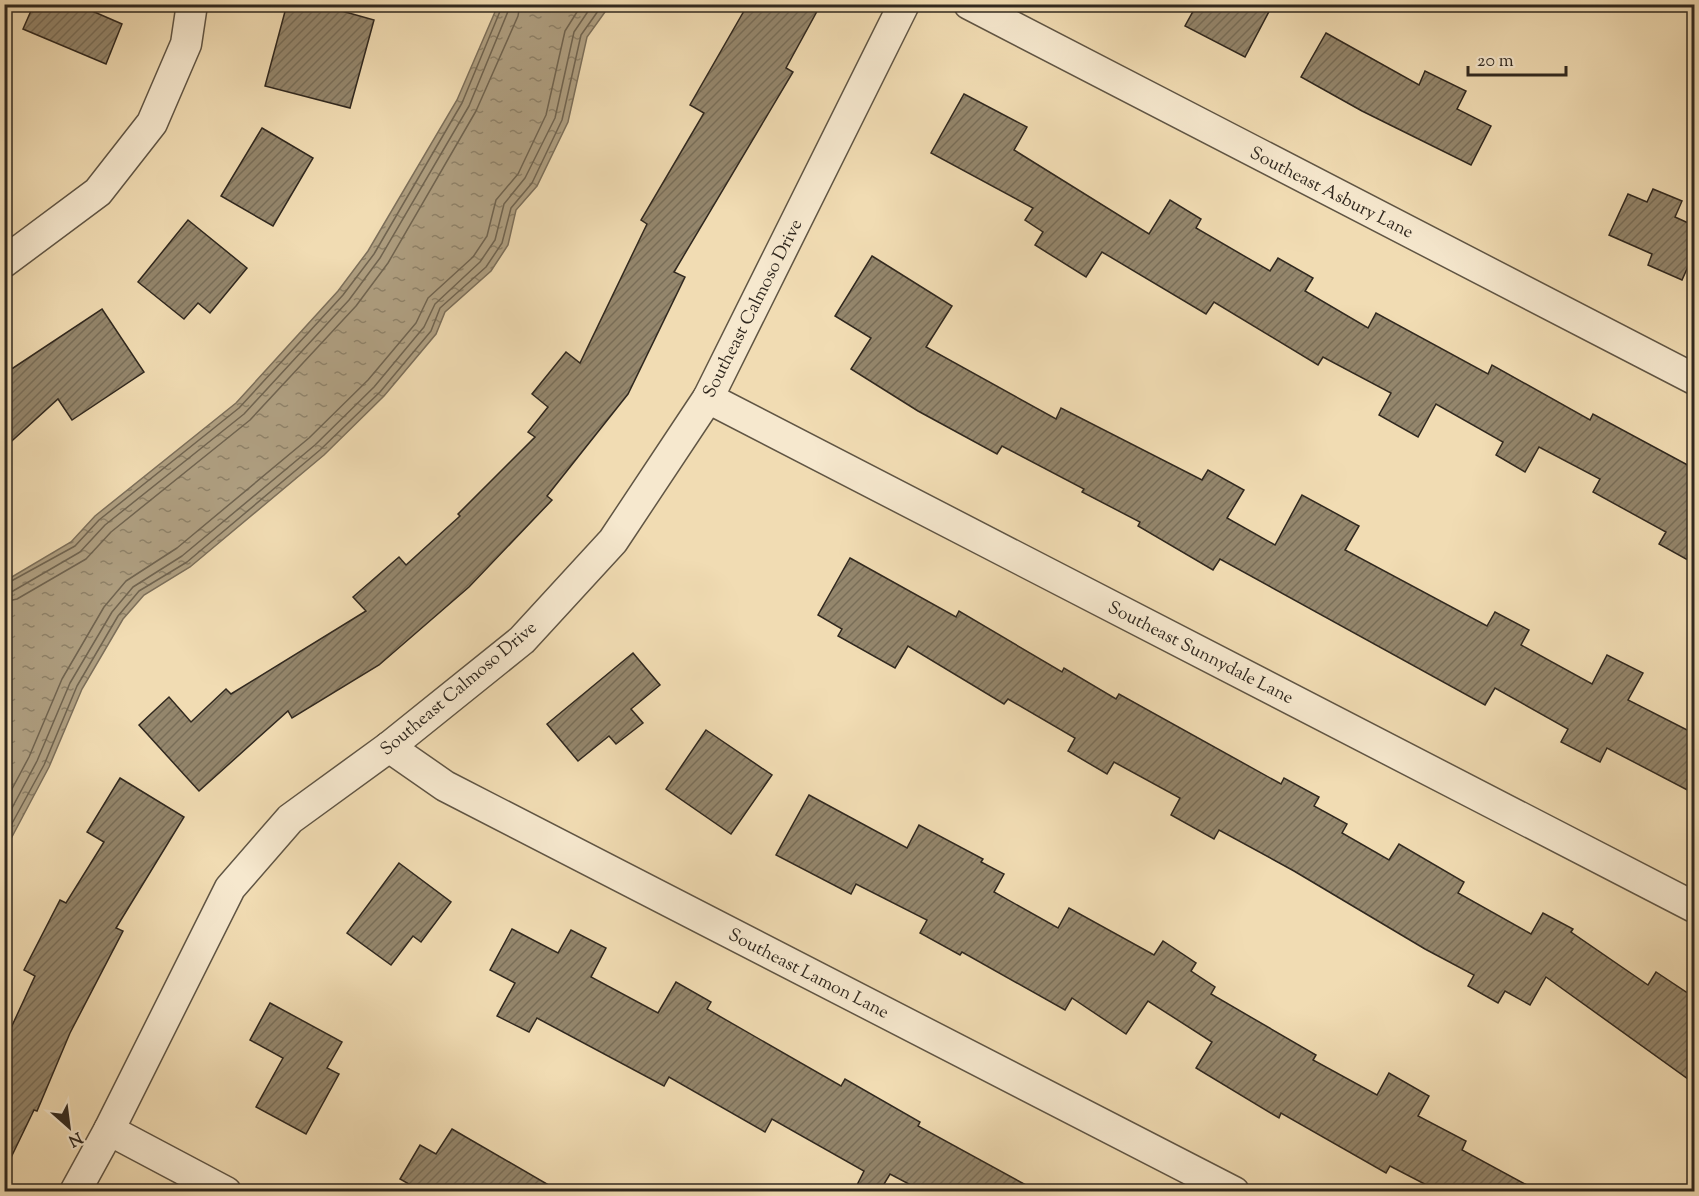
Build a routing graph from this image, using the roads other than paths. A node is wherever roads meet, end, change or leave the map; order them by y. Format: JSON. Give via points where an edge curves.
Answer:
{"nodes":[{"id":1,"x":192,"y":4,"type":"edge"},
{"id":2,"x":904,"y":4,"type":"edge"},
{"id":3,"x":969,"y":4,"type":"edge"},
{"id":4,"x":4,"y":262,"type":"edge"},
{"id":5,"x":1695,"y":379,"type":"edge"},
{"id":6,"x":708,"y":398,"type":"junction"},
{"id":7,"x":389,"y":747,"type":"junction"},
{"id":8,"x":1695,"y":907,"type":"edge"},
{"id":9,"x":109,"y":1130,"type":"junction"},
{"id":10,"x":75,"y":1191,"type":"edge"},
{"id":11,"x":226,"y":1191,"type":"edge"},
{"id":12,"x":1234,"y":1191,"type":"edge"}],
"edges":[{"from":1,"to":4,"type":"street","via":[[186,44],[152,123],[98,192]]},
{"from":2,"to":6,"type":"street","name":"Southeast Calmoso Drive"},
{"from":3,"to":5,"type":"street","name":"Southeast Asbury Lane"},
{"from":6,"to":7,"type":"street","name":"Southeast Calmoso Drive","via":[[613,541],[522,640]]},
{"from":6,"to":8,"type":"street","name":"Southeast Sunnydale Lane"},
{"from":7,"to":9,"type":"street","name":"Southeast Calmoso Drive","via":[[290,819],[230,888]]},
{"from":7,"to":12,"type":"street","name":"Southeast Lamon Lane","via":[[445,786]]},
{"from":9,"to":10,"type":"street","name":"Southeast Calmoso Drive"},
{"from":9,"to":11,"type":"street"}]}
